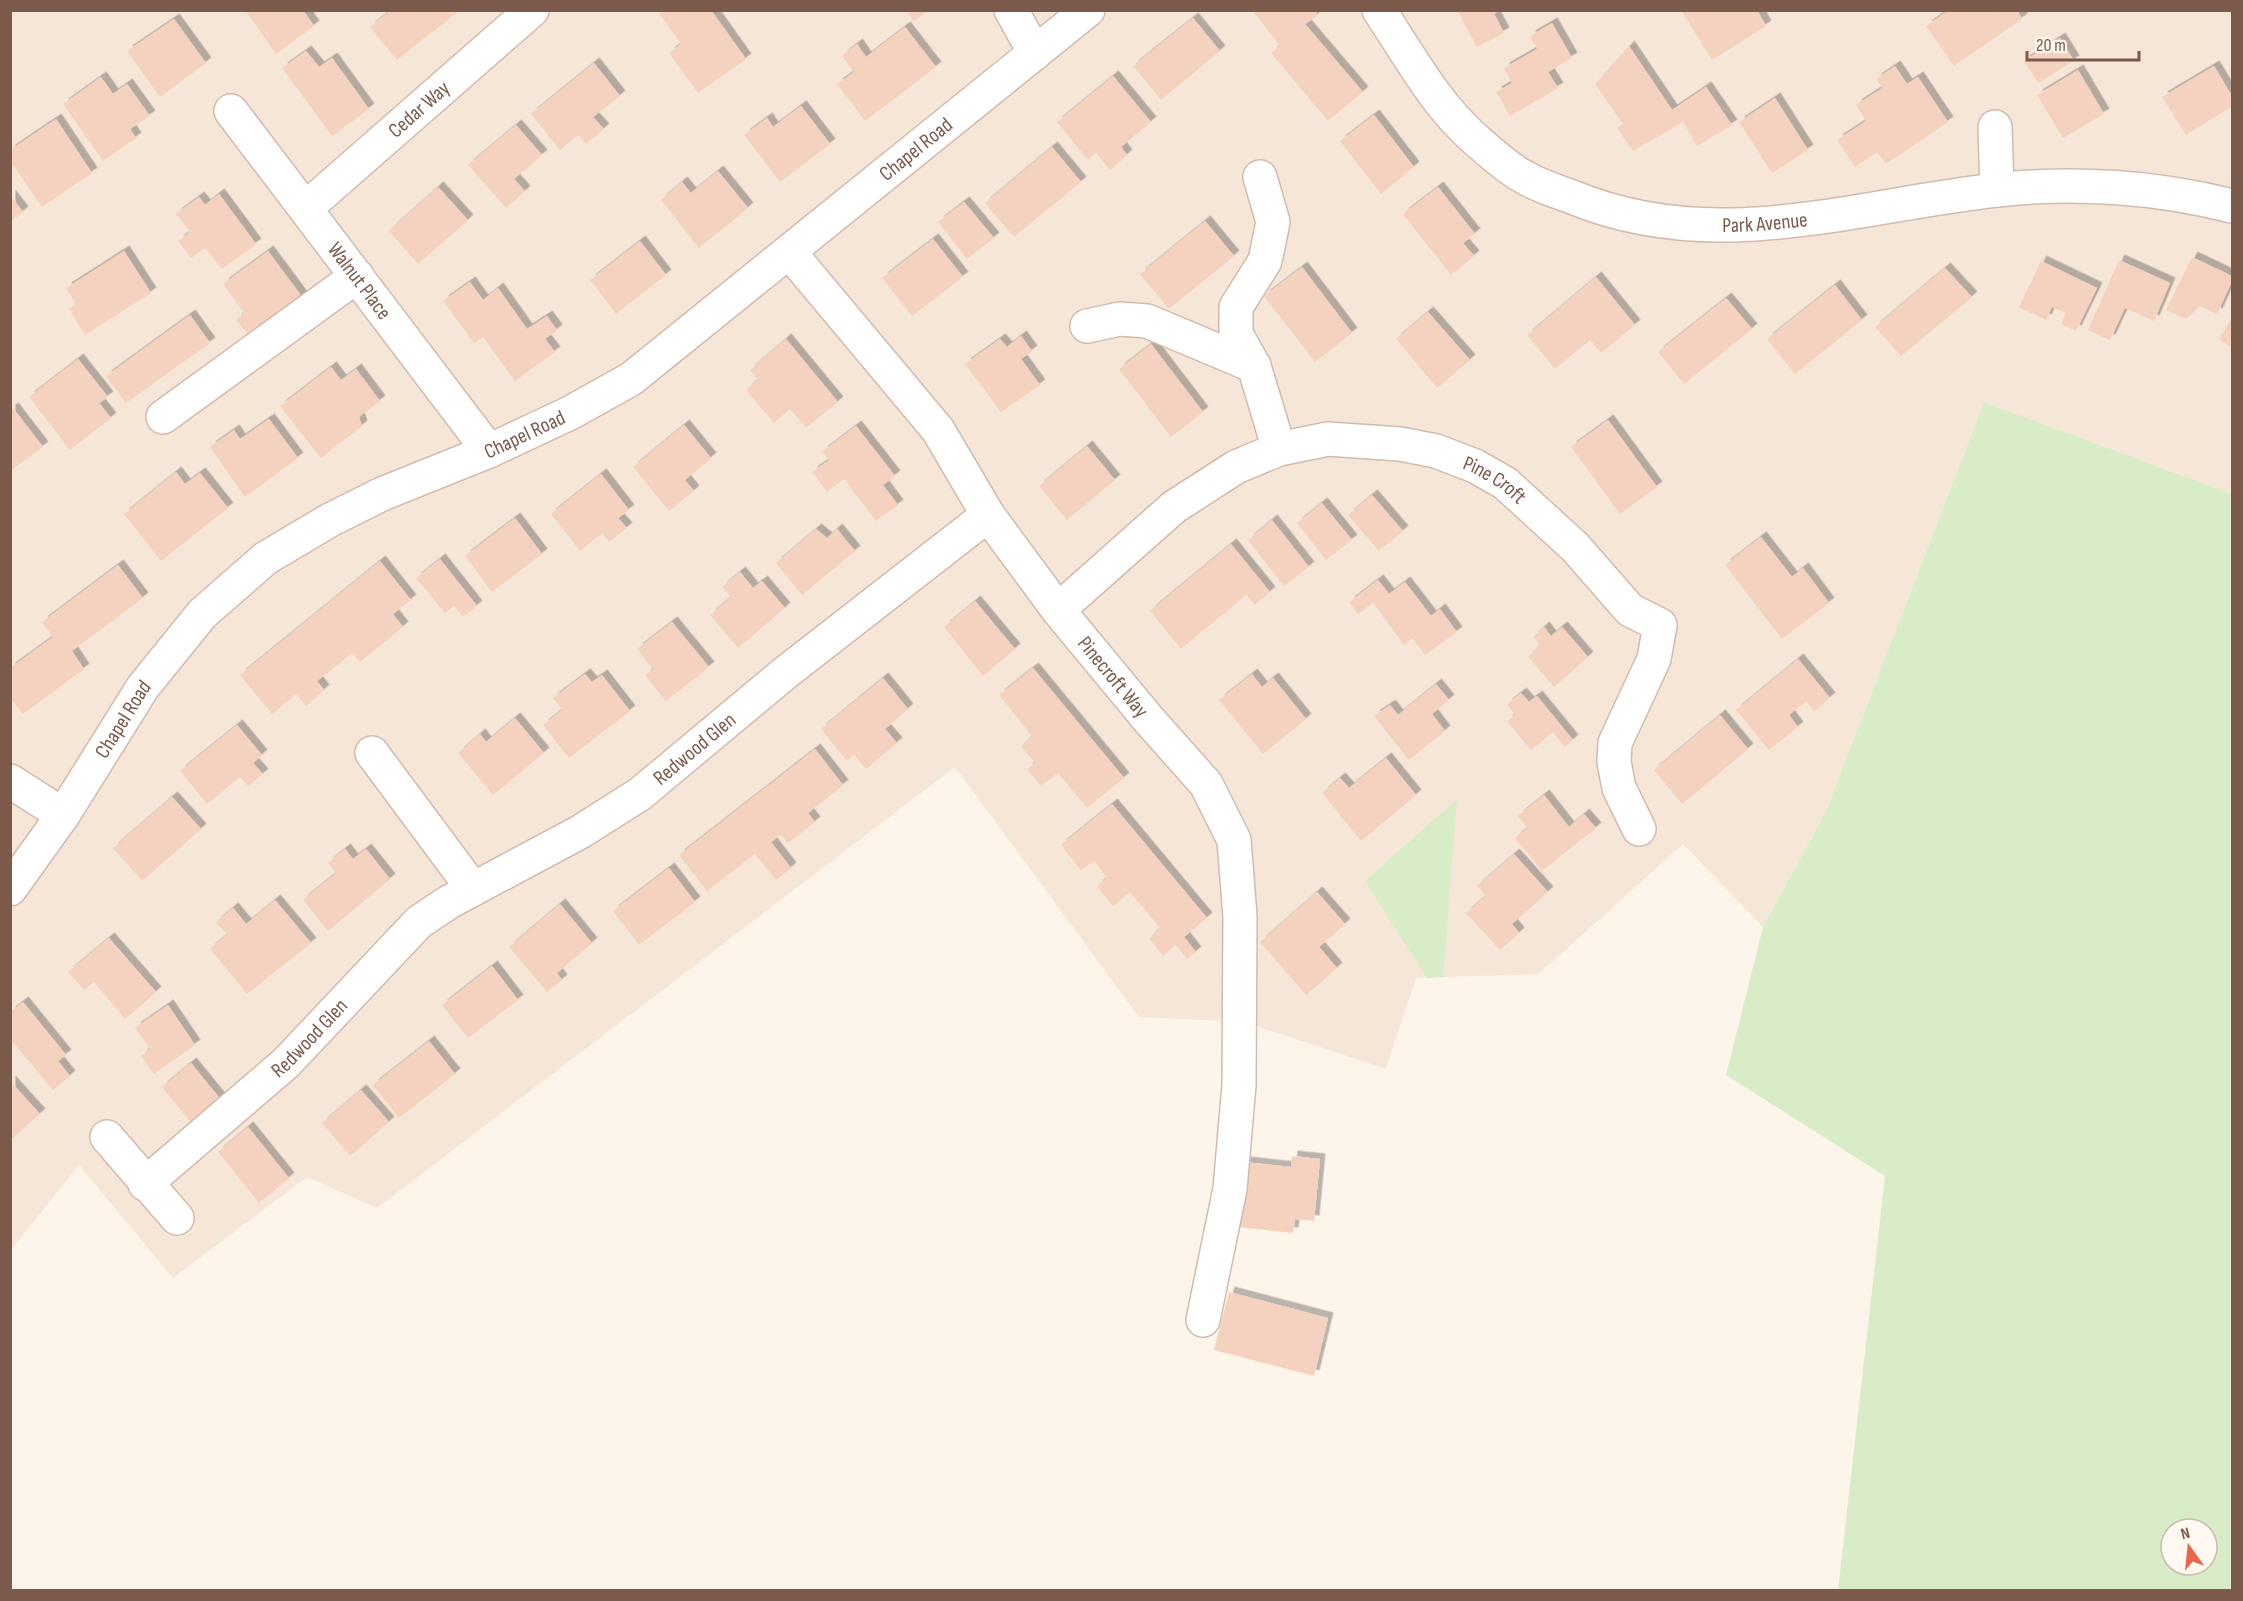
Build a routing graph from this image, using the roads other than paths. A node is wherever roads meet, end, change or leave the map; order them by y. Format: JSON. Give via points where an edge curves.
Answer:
{"nodes":[{"id":1,"x":532,"y":10,"type":"edge"},
{"id":2,"x":1011,"y":10,"type":"edge"},
{"id":3,"x":1088,"y":10,"type":"edge"},
{"id":4,"x":1380,"y":10,"type":"edge"},
{"id":5,"x":1035,"y":53,"type":"junction"},
{"id":6,"x":231,"y":111,"type":"dead end"},
{"id":7,"x":1995,"y":127,"type":"dead end"},
{"id":8,"x":1260,"y":177,"type":"dead end"},
{"id":9,"x":1997,"y":190,"type":"junction"},
{"id":10,"x":2232,"y":206,"type":"edge"},
{"id":11,"x":306,"y":208,"type":"junction"},
{"id":12,"x":790,"y":252,"type":"junction"},
{"id":13,"x":357,"y":276,"type":"junction"},
{"id":14,"x":1087,"y":326,"type":"dead end"},
{"id":15,"x":1254,"y":366,"type":"junction"},
{"id":16,"x":163,"y":417,"type":"dead end"},
{"id":17,"x":1279,"y":449,"type":"junction"},
{"id":18,"x":489,"y":451,"type":"junction"},
{"id":19,"x":988,"y":516,"type":"junction"},
{"id":20,"x":1058,"y":610,"type":"junction"},
{"id":21,"x":372,"y":753,"type":"dead end"},
{"id":22,"x":10,"y":781,"type":"edge"},
{"id":23,"x":63,"y":815,"type":"junction"},
{"id":24,"x":1639,"y":829,"type":"dead end"},
{"id":25,"x":10,"y":889,"type":"edge"},
{"id":26,"x":473,"y":889,"type":"junction"},
{"id":27,"x":107,"y":1137,"type":"dead end"},
{"id":28,"x":145,"y":1184,"type":"junction"},
{"id":29,"x":177,"y":1218,"type":"dead end"},
{"id":30,"x":1203,"y":1320,"type":"dead end"}],
"edges":[{"from":1,"to":11,"type":"street","name":"Cedar Way"},
{"from":2,"to":5,"type":"street"},
{"from":3,"to":5,"type":"street","name":"Chapel Road"},
{"from":4,"to":9,"type":"street","name":"Park Avenue","via":[[1436,98],[1474,139],[1523,177],[1605,211],[1663,224],[1727,226],[1823,218]]},
{"from":5,"to":12,"type":"street","name":"Chapel Road"},
{"from":6,"to":11,"type":"street","name":"Walnut Place"},
{"from":7,"to":9,"type":"street"},
{"from":8,"to":15,"type":"street","via":[[1273,222],[1265,261],[1236,307],[1236,334]]},
{"from":9,"to":10,"type":"street","name":"Park Avenue","via":[[2054,186],[2133,189],[2194,196]]},
{"from":11,"to":13,"type":"street","name":"Walnut Place"},
{"from":12,"to":18,"type":"street","name":"Chapel Road","via":[[631,379]]},
{"from":12,"to":19,"type":"street","via":[[938,430]]},
{"from":13,"to":16,"type":"street"},
{"from":13,"to":18,"type":"street","name":"Walnut Place"},
{"from":14,"to":15,"type":"street","via":[[1120,319],[1148,321]]},
{"from":15,"to":17,"type":"street"},
{"from":17,"to":20,"type":"street","name":"Pine Croft","via":[[1236,466],[1174,507]]},
{"from":17,"to":24,"type":"street","name":"Pine Croft","via":[[1328,439],[1400,444],[1436,451],[1475,466],[1514,491],[1575,547],[1630,610],[1660,625],[1653,659],[1615,743],[1619,788]]},
{"from":18,"to":23,"type":"street","name":"Chapel Road","via":[[382,494],[266,558],[202,614],[143,687]]},
{"from":19,"to":20,"type":"street","name":"Pinecroft Way"},
{"from":19,"to":26,"type":"street","name":"Redwood Glen","via":[[785,673],[640,794],[580,832]]},
{"from":20,"to":30,"type":"street","name":"Pinecroft Way","via":[[1206,784],[1234,840],[1240,916],[1239,1085],[1230,1188]]},
{"from":21,"to":26,"type":"street"},
{"from":22,"to":23,"type":"street"},
{"from":23,"to":25,"type":"street","name":"Chapel Road"},
{"from":26,"to":28,"type":"street","name":"Redwood Glen","via":[[419,922],[286,1063]]},
{"from":27,"to":28,"type":"street"},
{"from":28,"to":29,"type":"street"}]}
